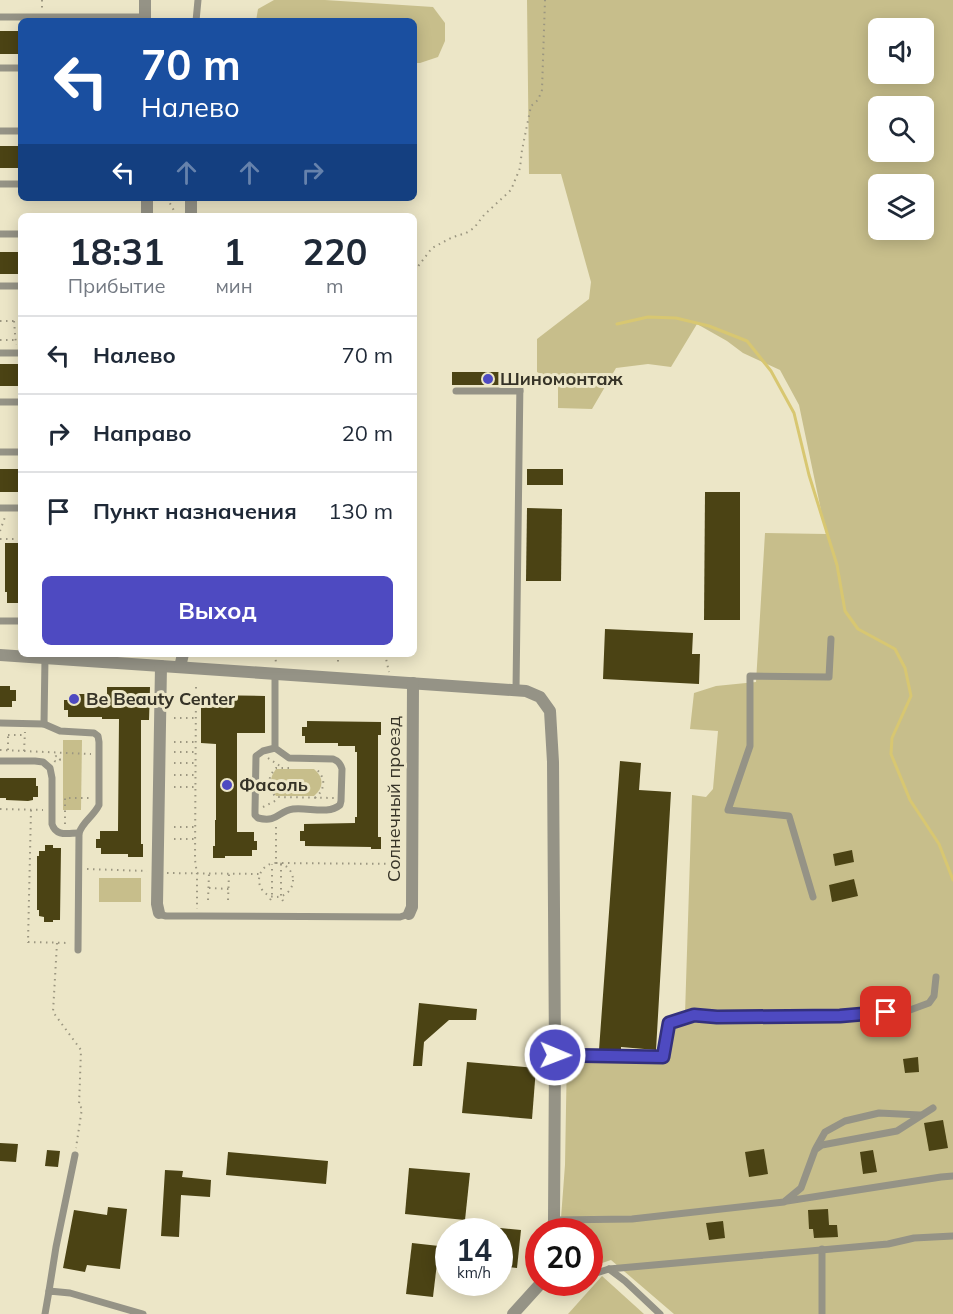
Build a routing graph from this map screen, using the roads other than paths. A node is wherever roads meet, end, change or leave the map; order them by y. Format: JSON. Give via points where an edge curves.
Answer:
{"nodes":[{"id":1,"x":145,"y":0,"type":"edge"},
{"id":2,"x":198,"y":0,"type":"edge"},
{"id":3,"x":0,"y":17,"type":"edge"},
{"id":4,"x":72,"y":18,"type":"edge"},
{"id":5,"x":145,"y":18,"type":"edge"},
{"id":6,"x":196,"y":18,"type":"edge"},
{"id":7,"x":0,"y":68,"type":"edge"},
{"id":8,"x":18,"y":68,"type":"edge"},
{"id":9,"x":0,"y":131,"type":"edge"},
{"id":10,"x":18,"y":131,"type":"edge"},
{"id":11,"x":0,"y":184,"type":"edge"},
{"id":12,"x":18,"y":184,"type":"edge"},
{"id":13,"x":0,"y":234,"type":"edge"},
{"id":14,"x":18,"y":234,"type":"edge"},
{"id":15,"x":0,"y":286,"type":"edge"},
{"id":16,"x":18,"y":286,"type":"edge"},
{"id":17,"x":0,"y":352,"type":"edge"},
{"id":18,"x":18,"y":352,"type":"edge"},
{"id":19,"x":520,"y":379,"type":"dead end"},
{"id":20,"x":456,"y":391,"type":"dead end"},
{"id":21,"x":520,"y":391,"type":"junction"},
{"id":22,"x":0,"y":402,"type":"edge"},
{"id":23,"x":18,"y":402,"type":"edge"},
{"id":24,"x":0,"y":452,"type":"edge"},
{"id":25,"x":18,"y":452,"type":"edge"},
{"id":26,"x":0,"y":508,"type":"edge"},
{"id":27,"x":18,"y":508,"type":"edge"},
{"id":28,"x":0,"y":621,"type":"edge"},
{"id":29,"x":18,"y":621,"type":"edge"},
{"id":30,"x":831,"y":639,"type":"dead end"},
{"id":31,"x":0,"y":655,"type":"edge"},
{"id":32,"x":18,"y":656,"type":"edge"},
{"id":33,"x":30,"y":657,"type":"edge"},
{"id":34,"x":182,"y":657,"type":"edge"},
{"id":35,"x":45,"y":658,"type":"junction"},
{"id":36,"x":154,"y":662,"type":"edge"},
{"id":37,"x":180,"y":667,"type":"junction"},
{"id":38,"x":275,"y":674,"type":"junction"},
{"id":39,"x":413,"y":683,"type":"junction"},
{"id":40,"x":521,"y":691,"type":"junction"},
{"id":41,"x":4,"y":723,"type":"edge"},
{"id":42,"x":45,"y":724,"type":"junction"},
{"id":43,"x":275,"y":748,"type":"junction"},
{"id":44,"x":0,"y":761,"type":"edge"},
{"id":45,"x":79,"y":833,"type":"junction"},
{"id":46,"x":813,"y":897,"type":"dead end"},
{"id":47,"x":159,"y":913,"type":"joint"},
{"id":48,"x":409,"y":914,"type":"joint"},
{"id":49,"x":78,"y":947,"type":"road end"},
{"id":50,"x":936,"y":977,"type":"dead end"},
{"id":51,"x":555,"y":1055,"type":"junction"},
{"id":52,"x":933,"y":1108,"type":"dead end"},
{"id":53,"x":921,"y":1115,"type":"junction"},
{"id":54,"x":814,"y":1150,"type":"junction"},
{"id":55,"x":75,"y":1155,"type":"road end"},
{"id":56,"x":953,"y":1176,"type":"edge"},
{"id":57,"x":784,"y":1202,"type":"junction"},
{"id":58,"x":554,"y":1218,"type":"edge"},
{"id":59,"x":603,"y":1222,"type":"edge"},
{"id":60,"x":953,"y":1236,"type":"edge"},
{"id":61,"x":822,"y":1249,"type":"junction"},
{"id":62,"x":609,"y":1269,"type":"junction"},
{"id":63,"x":603,"y":1271,"type":"edge"},
{"id":64,"x":49,"y":1291,"type":"junction"},
{"id":65,"x":529,"y":1296,"type":"edge"},
{"id":66,"x":45,"y":1314,"type":"edge"},
{"id":67,"x":143,"y":1314,"type":"edge"},
{"id":68,"x":513,"y":1314,"type":"edge"},
{"id":69,"x":660,"y":1314,"type":"edge"},
{"id":70,"x":822,"y":1314,"type":"edge"}],
"edges":[{"from":1,"to":5,"type":"street"},
{"from":2,"to":6,"type":"lane"},
{"from":3,"to":4,"type":"lane"},
{"from":7,"to":8,"type":"lane"},
{"from":9,"to":10,"type":"lane"},
{"from":11,"to":12,"type":"lane"},
{"from":13,"to":14,"type":"lane"},
{"from":15,"to":16,"type":"lane"},
{"from":17,"to":18,"type":"lane"},
{"from":19,"to":21,"type":"lane"},
{"from":20,"to":21,"type":"lane"},
{"from":21,"to":40,"type":"lane"},
{"from":22,"to":23,"type":"lane"},
{"from":24,"to":25,"type":"lane"},
{"from":26,"to":27,"type":"lane"},
{"from":28,"to":29,"type":"lane"},
{"from":30,"to":46,"type":"lane","via":[[829,677],[750,676],[750,746],[728,810],[789,816]]},
{"from":31,"to":32,"type":"street"},
{"from":33,"to":35,"type":"street"},
{"from":34,"to":37,"type":"street"},
{"from":35,"to":36,"type":"street"},
{"from":35,"to":42,"type":"lane"},
{"from":36,"to":37,"type":"street"},
{"from":36,"to":47,"type":"street"},
{"from":37,"to":38,"type":"street"},
{"from":38,"to":39,"type":"street"},
{"from":38,"to":43,"type":"lane"},
{"from":39,"to":40,"type":"street"},
{"from":39,"to":48,"type":"street","name":"Солнечный проезд"},
{"from":40,"to":51,"type":"street","via":[[540,697],[550,711]]},
{"from":41,"to":42,"type":"lane"},
{"from":42,"to":45,"type":"lane","via":[[60,731],[98,736],[99,798],[96,810],[81,825]]},
{"from":43,"to":43,"type":"lane","via":[[289,758],[337,761],[342,769],[340,805],[332,809],[291,809],[276,818],[258,818],[256,756]]},
{"from":44,"to":45,"type":"lane","via":[[43,762],[50,768],[54,829]]},
{"from":45,"to":49,"type":"lane"},
{"from":47,"to":48,"type":"lane"},
{"from":50,"to":51,"type":"lane","via":[[934,996],[929,1003],[910,1010],[840,1016],[694,1015],[669,1023],[663,1057]]},
{"from":51,"to":58,"type":"street"},
{"from":52,"to":53,"type":"lane"},
{"from":53,"to":54,"type":"lane","via":[[897,1131],[822,1145]]},
{"from":53,"to":54,"type":"lane","via":[[879,1113],[845,1120],[825,1132]]},
{"from":54,"to":57,"type":"lane","via":[[801,1188]]},
{"from":55,"to":64,"type":"lane"},
{"from":56,"to":57,"type":"lane"},
{"from":57,"to":59,"type":"lane"},
{"from":60,"to":61,"type":"lane"},
{"from":61,"to":62,"type":"lane"},
{"from":61,"to":70,"type":"lane"},
{"from":62,"to":63,"type":"lane"},
{"from":62,"to":69,"type":"lane"},
{"from":64,"to":66,"type":"lane"},
{"from":64,"to":67,"type":"lane","via":[[70,1293]]},
{"from":65,"to":68,"type":"street"}]}
